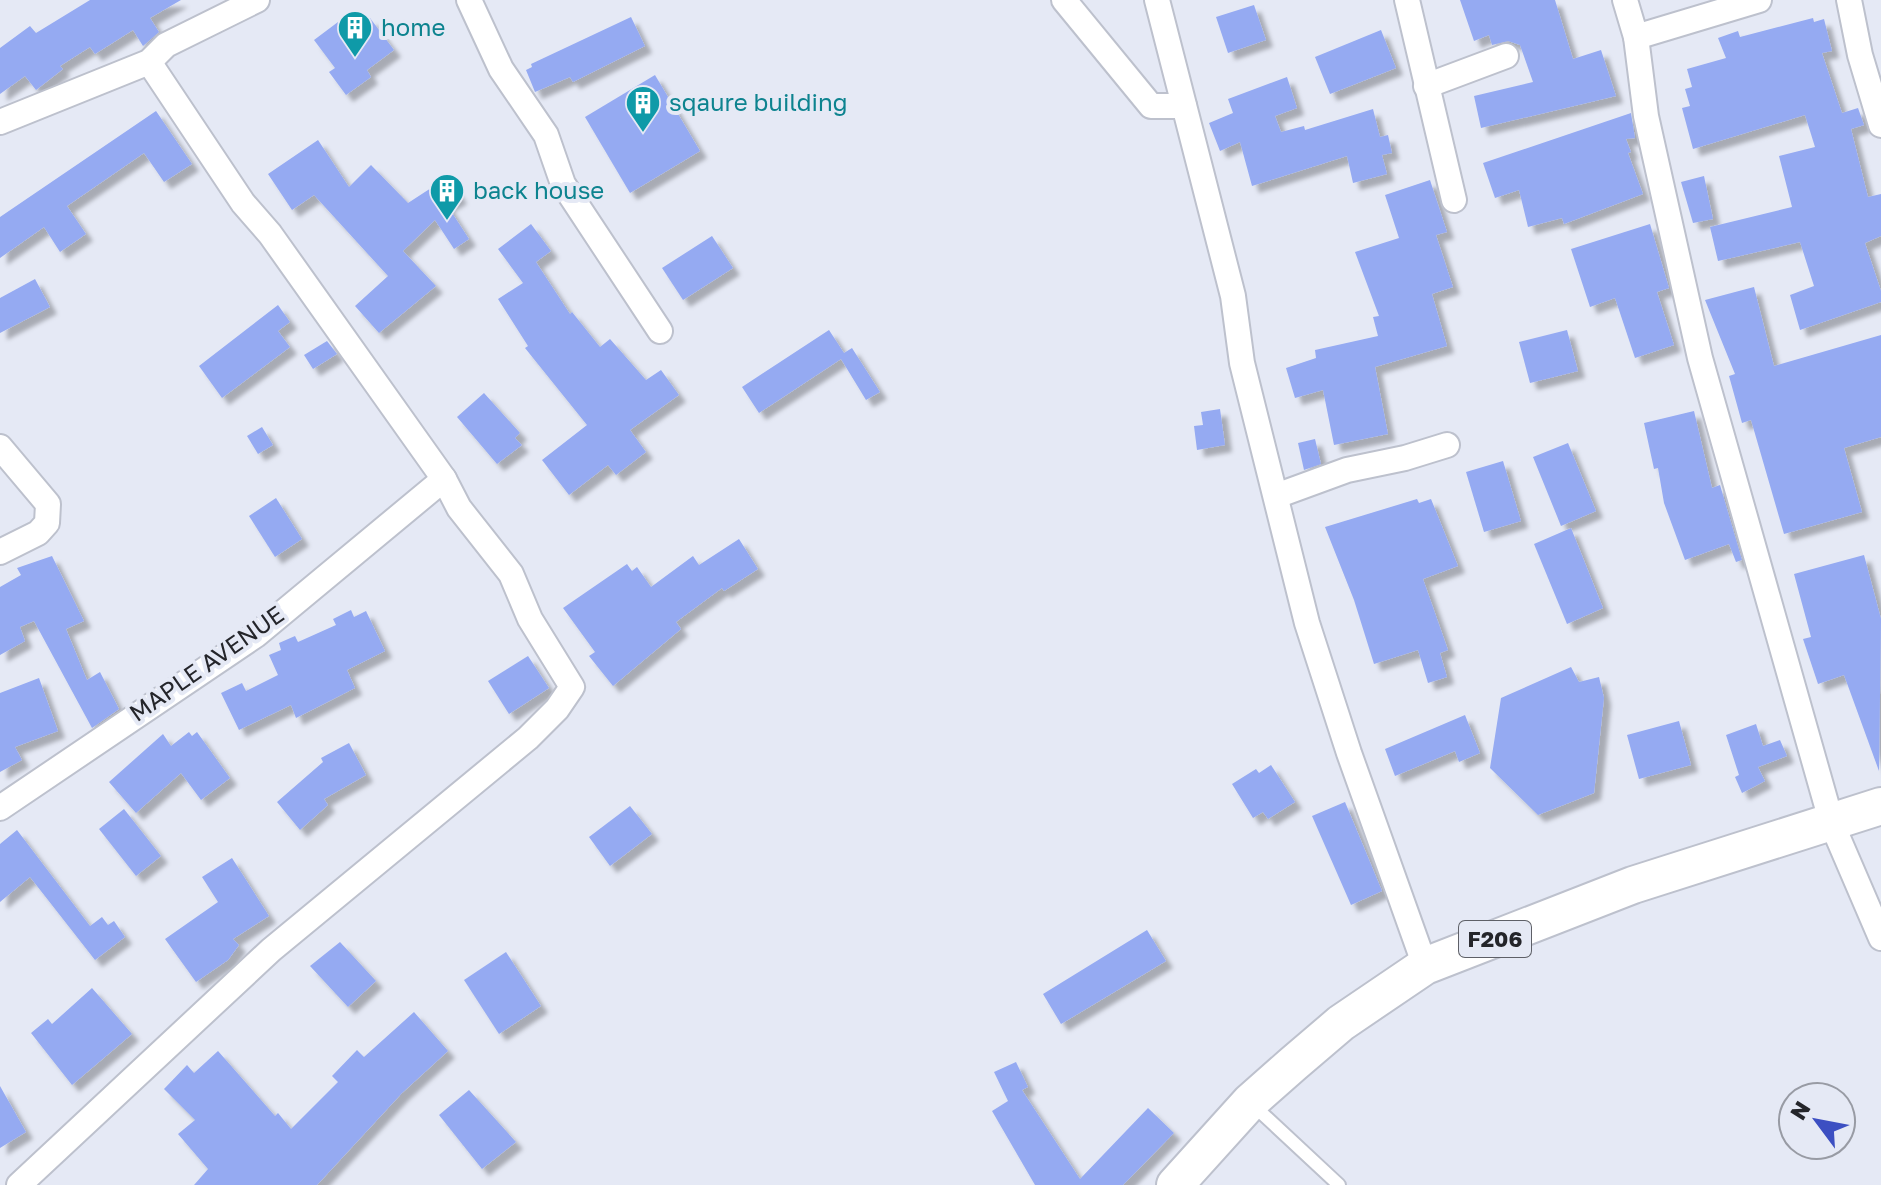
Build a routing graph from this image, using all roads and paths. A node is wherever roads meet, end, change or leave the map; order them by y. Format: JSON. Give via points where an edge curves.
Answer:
{"nodes":[{"id":1,"x":257,"y":0,"type":"edge"},
{"id":2,"x":469,"y":0,"type":"edge"},
{"id":3,"x":1064,"y":0,"type":"edge"},
{"id":4,"x":1157,"y":0,"type":"edge"},
{"id":5,"x":1407,"y":0,"type":"edge"},
{"id":6,"x":1625,"y":0,"type":"edge"},
{"id":7,"x":1759,"y":0,"type":"edge"},
{"id":8,"x":1849,"y":0,"type":"edge"},
{"id":9,"x":1636,"y":37,"type":"junction"},
{"id":10,"x":1506,"y":56,"type":"dead end"},
{"id":11,"x":149,"y":62,"type":"junction"},
{"id":12,"x":1426,"y":86,"type":"junction"},
{"id":13,"x":1184,"y":106,"type":"junction"},
{"id":14,"x":0,"y":122,"type":"edge"},
{"id":15,"x":1881,"y":125,"type":"edge"},
{"id":16,"x":1454,"y":200,"type":"dead end"},
{"id":17,"x":660,"y":331,"type":"dead end"},
{"id":18,"x":1447,"y":445,"type":"dead end"},
{"id":19,"x":0,"y":447,"type":"edge"},
{"id":20,"x":444,"y":479,"type":"junction"},
{"id":21,"x":1276,"y":496,"type":"junction"},
{"id":22,"x":0,"y":552,"type":"edge"},
{"id":23,"x":1881,"y":806,"type":"edge"},
{"id":24,"x":0,"y":808,"type":"edge"},
{"id":25,"x":1832,"y":824,"type":"junction"},
{"id":26,"x":1881,"y":938,"type":"edge"},
{"id":27,"x":1425,"y":966,"type":"junction"},
{"id":28,"x":1250,"y":1102,"type":"junction"},
{"id":29,"x":19,"y":1185,"type":"edge"},
{"id":30,"x":1175,"y":1185,"type":"edge"},
{"id":31,"x":1339,"y":1185,"type":"edge"}],
"edges":[{"from":1,"to":11,"type":"street","via":[[166,45]]},
{"from":2,"to":17,"type":"street","via":[[501,69],[546,135],[563,184]]},
{"from":3,"to":13,"type":"street","via":[[1151,106]]},
{"from":4,"to":13,"type":"street"},
{"from":5,"to":12,"type":"street"},
{"from":6,"to":9,"type":"street"},
{"from":7,"to":9,"type":"street"},
{"from":8,"to":15,"type":"street"},
{"from":9,"to":25,"type":"street","via":[[1646,116],[1700,358]]},
{"from":10,"to":12,"type":"street"},
{"from":11,"to":14,"type":"street"},
{"from":11,"to":20,"type":"street","via":[[243,203]]},
{"from":12,"to":16,"type":"street"},
{"from":13,"to":21,"type":"street","via":[[1233,296],[1242,363]]},
{"from":18,"to":21,"type":"street","via":[[1347,470]]},
{"from":19,"to":22,"type":"street","via":[[48,504],[47,523],[38,533]]},
{"from":20,"to":24,"type":"street","name":"MAPLE AVENUE","via":[[256,635]]},
{"from":20,"to":29,"type":"street","via":[[459,508],[511,574],[530,619],[572,687],[566,698],[528,738],[271,950]]},
{"from":21,"to":27,"type":"street","via":[[1316,652]]},
{"from":23,"to":25,"type":"main road","number":"F206"},
{"from":25,"to":26,"type":"street"},
{"from":25,"to":27,"type":"main road","number":"F206","via":[[1633,885]]},
{"from":27,"to":28,"type":"main road","number":"F206","via":[[1341,1023]]},
{"from":28,"to":30,"type":"main road","number":"F206"},
{"from":28,"to":31,"type":"lane"}]}
